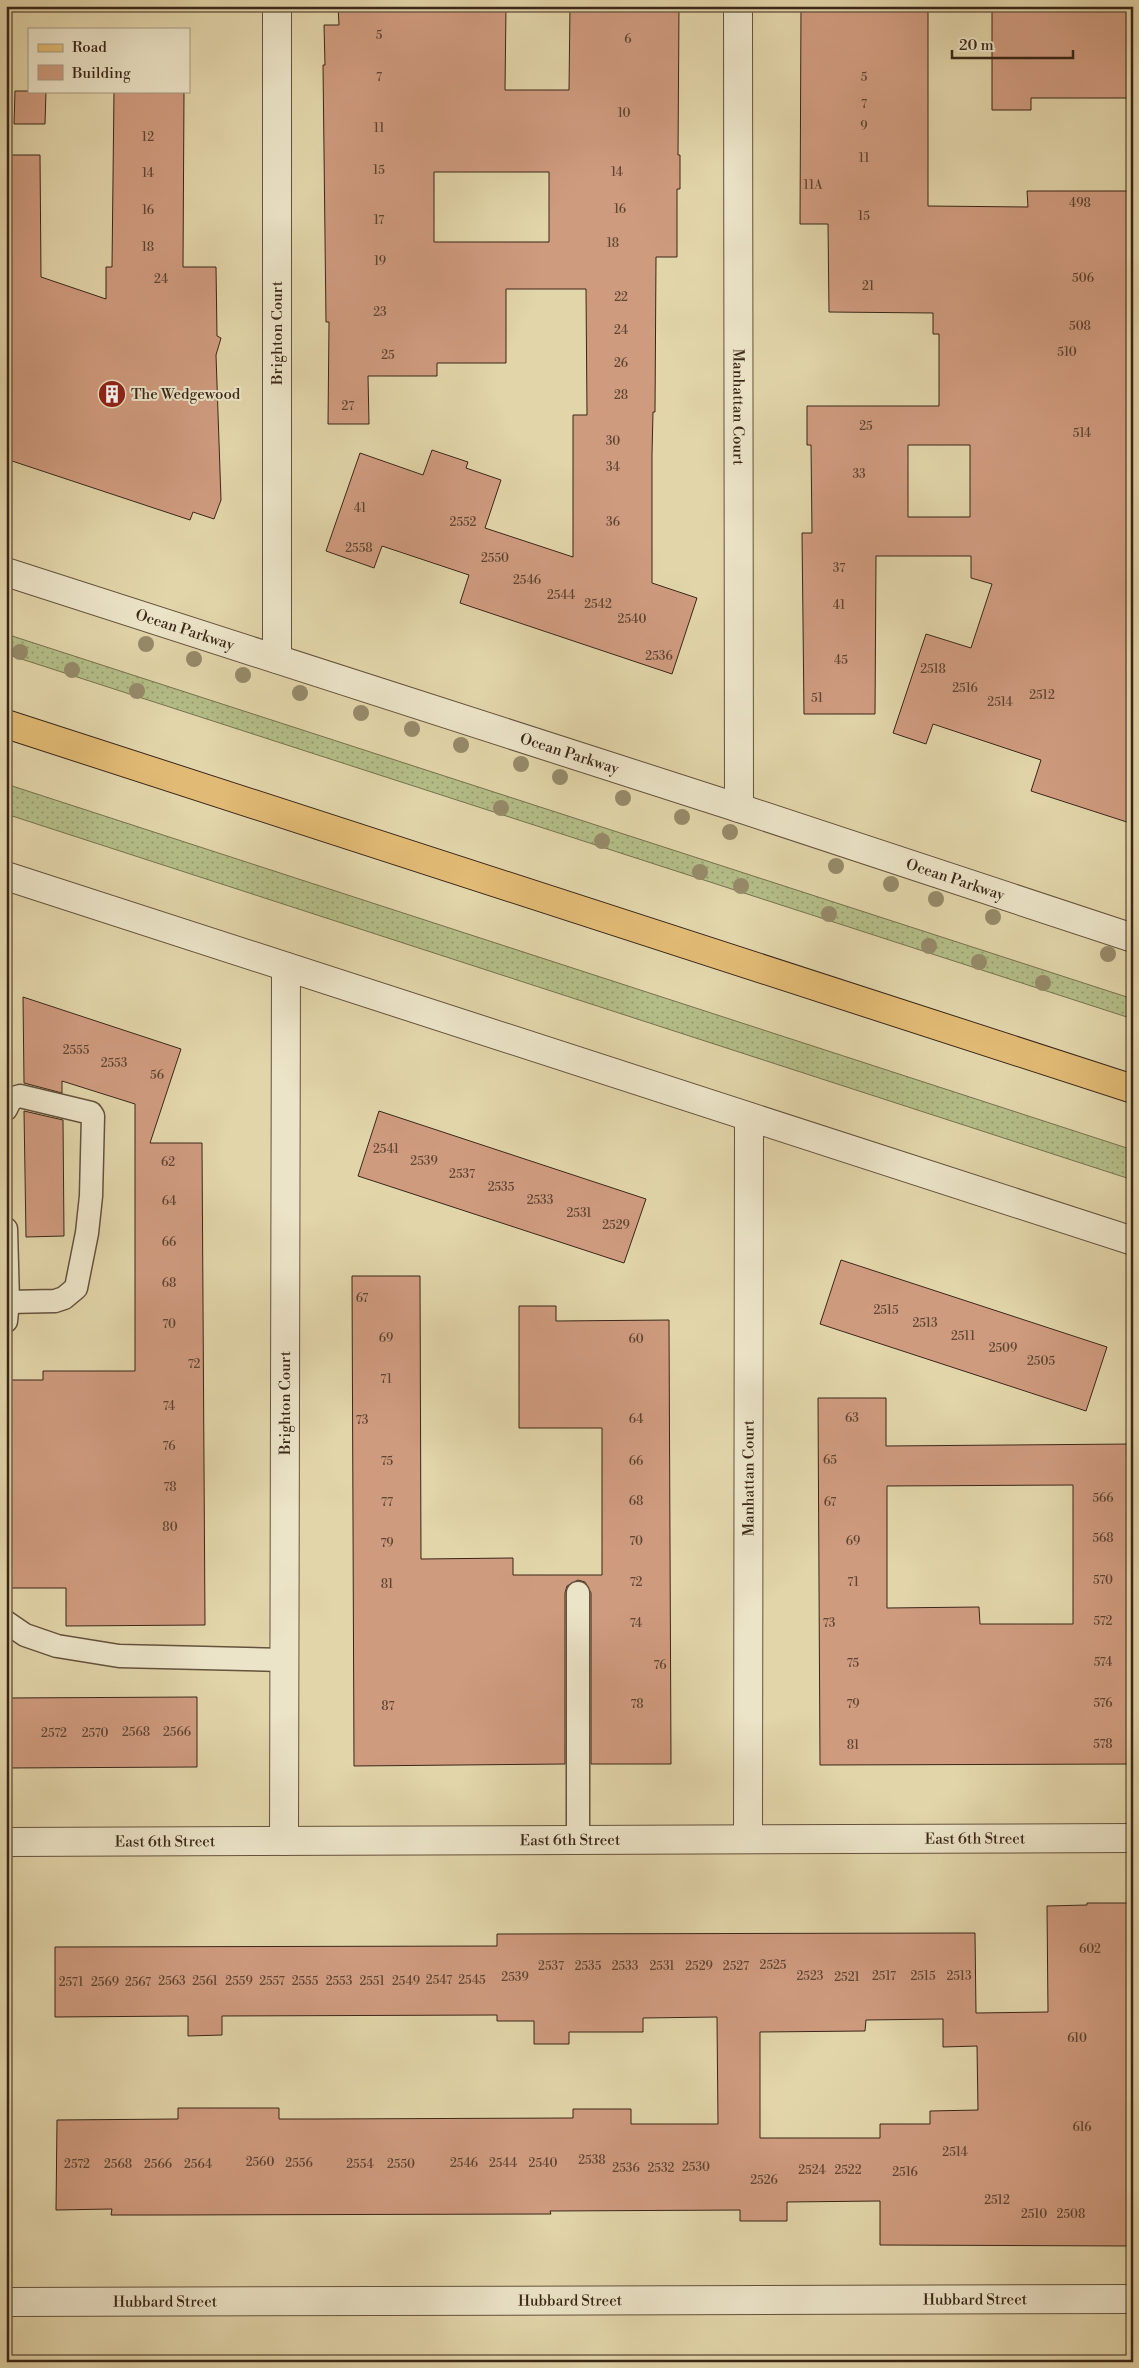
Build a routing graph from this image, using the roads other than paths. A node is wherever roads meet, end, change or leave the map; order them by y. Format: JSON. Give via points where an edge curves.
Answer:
{"nodes":[{"id":1,"x":277,"y":6,"type":"edge"},
{"id":2,"x":738,"y":6,"type":"edge"},
{"id":3,"x":6,"y":572,"type":"edge"},
{"id":4,"x":277,"y":659,"type":"junction"},
{"id":5,"x":6,"y":724,"type":"edge"},
{"id":6,"x":739,"y":808,"type":"junction"},
{"id":7,"x":6,"y":876,"type":"edge"},
{"id":8,"x":1133,"y":938,"type":"edge"},
{"id":9,"x":286,"y":967,"type":"junction"},
{"id":10,"x":1133,"y":1089,"type":"edge"},
{"id":11,"x":6,"y":1109,"type":"edge"},
{"id":12,"x":749,"y":1116,"type":"junction"},
{"id":13,"x":6,"y":1229,"type":"edge"},
{"id":14,"x":1133,"y":1241,"type":"edge"},
{"id":15,"x":7,"y":1312,"type":"edge"},
{"id":16,"x":578,"y":1594,"type":"dead end"},
{"id":17,"x":6,"y":1622,"type":"edge"},
{"id":18,"x":284,"y":1660,"type":"junction"},
{"id":19,"x":1133,"y":1838,"type":"edge"},
{"id":20,"x":748,"y":1839,"type":"junction"},
{"id":21,"x":578,"y":1840,"type":"junction"},
{"id":22,"x":284,"y":1841,"type":"junction"},
{"id":23,"x":6,"y":1842,"type":"edge"},
{"id":24,"x":1133,"y":2299,"type":"edge"},
{"id":25,"x":6,"y":2302,"type":"edge"}],
"edges":[{"from":1,"to":4,"type":"street","name":"Brighton Court"},
{"from":2,"to":6,"type":"street","name":"Manhattan Court"},
{"from":3,"to":4,"type":"street","name":"Ocean Parkway"},
{"from":4,"to":6,"type":"street","name":"Ocean Parkway"},
{"from":5,"to":10,"type":"main road"},
{"from":6,"to":8,"type":"street","name":"Ocean Parkway"},
{"from":7,"to":9,"type":"street"},
{"from":9,"to":12,"type":"street"},
{"from":9,"to":18,"type":"street","name":"Brighton Court"},
{"from":11,"to":15,"type":"lane","via":[[11,1099],[20,1096],[93,1116],[87,1233],[76,1288],[64,1298]]},
{"from":12,"to":14,"type":"street"},
{"from":12,"to":20,"type":"street","name":"Manhattan Court"},
{"from":13,"to":15,"type":"lane"},
{"from":16,"to":21,"type":"lane"},
{"from":17,"to":18,"type":"lane","via":[[25,1635],[57,1646],[119,1656]]},
{"from":18,"to":22,"type":"street","name":"Brighton Court"},
{"from":19,"to":20,"type":"street","name":"East 6th Street"},
{"from":20,"to":21,"type":"street","name":"East 6th Street"},
{"from":21,"to":22,"type":"street","name":"East 6th Street"},
{"from":22,"to":23,"type":"street","name":"East 6th Street"},
{"from":24,"to":25,"type":"street","name":"Hubbard Street"}]}
